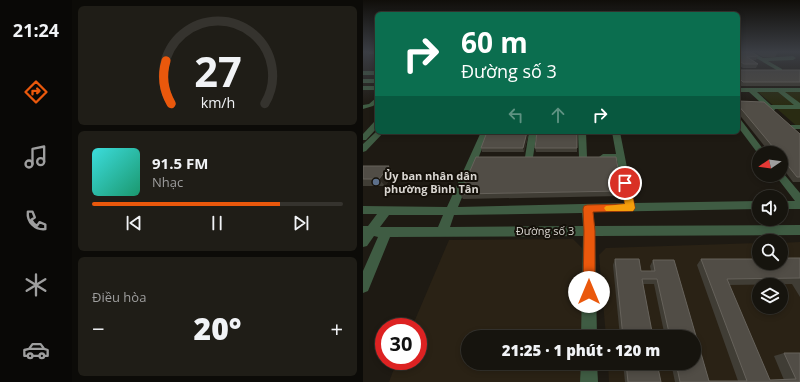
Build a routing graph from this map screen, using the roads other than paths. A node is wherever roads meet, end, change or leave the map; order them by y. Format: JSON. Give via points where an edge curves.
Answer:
{"nodes":[{"id":1,"x":766,"y":70,"type":"edge"},
{"id":2,"x":780,"y":70,"type":"joint"},
{"id":3,"x":787,"y":70,"type":"edge"},
{"id":4,"x":375,"y":72,"type":"edge"},
{"id":5,"x":363,"y":73,"type":"edge"},
{"id":6,"x":363,"y":80,"type":"edge"},
{"id":7,"x":375,"y":80,"type":"edge"},
{"id":8,"x":363,"y":88,"type":"edge"},
{"id":9,"x":375,"y":88,"type":"edge"},
{"id":10,"x":740,"y":90,"type":"edge"},
{"id":11,"x":751,"y":90,"type":"junction"},
{"id":12,"x":779,"y":90,"type":"junction"},
{"id":13,"x":800,"y":90,"type":"edge"},
{"id":14,"x":363,"y":93,"type":"edge"},
{"id":15,"x":375,"y":93,"type":"edge"},
{"id":16,"x":375,"y":101,"type":"edge"},
{"id":17,"x":800,"y":106,"type":"edge"},
{"id":18,"x":769,"y":107,"type":"junction"},
{"id":19,"x":363,"y":108,"type":"edge"},
{"id":20,"x":785,"y":122,"type":"junction"},
{"id":21,"x":740,"y":125,"type":"edge"},
{"id":22,"x":800,"y":127,"type":"edge"},
{"id":23,"x":375,"y":132,"type":"edge"},
{"id":24,"x":375,"y":132,"type":"edge"},
{"id":25,"x":484,"y":134,"type":"edge"},
{"id":26,"x":533,"y":134,"type":"edge"},
{"id":27,"x":582,"y":134,"type":"edge"},
{"id":28,"x":616,"y":134,"type":"edge"},
{"id":29,"x":800,"y":136,"type":"edge"},
{"id":30,"x":363,"y":138,"type":"edge"},
{"id":31,"x":757,"y":146,"type":"edge"},
{"id":32,"x":363,"y":149,"type":"edge"},
{"id":33,"x":528,"y":157,"type":"edge"},
{"id":34,"x":621,"y":157,"type":"junction"},
{"id":35,"x":786,"y":182,"type":"edge"},
{"id":36,"x":800,"y":200,"type":"edge"},
{"id":37,"x":752,"y":205,"type":"edge"},
{"id":38,"x":788,"y":205,"type":"edge"},
{"id":39,"x":800,"y":205,"type":"edge"},
{"id":40,"x":630,"y":208,"type":"junction"},
{"id":41,"x":587,"y":209,"type":"junction"},
{"id":42,"x":363,"y":210,"type":"edge"},
{"id":43,"x":385,"y":210,"type":"junction"},
{"id":44,"x":451,"y":211,"type":"junction"},
{"id":45,"x":800,"y":230,"type":"edge"},
{"id":46,"x":367,"y":231,"type":"edge"},
{"id":47,"x":442,"y":231,"type":"junction"},
{"id":48,"x":589,"y":231,"type":"junction"},
{"id":49,"x":386,"y":232,"type":"junction"},
{"id":50,"x":363,"y":242,"type":"edge"},
{"id":51,"x":363,"y":286,"type":"edge"},
{"id":52,"x":589,"y":330,"type":"edge"},
{"id":53,"x":589,"y":370,"type":"edge"},
{"id":54,"x":589,"y":382,"type":"edge"}],
"edges":[{"from":1,"to":2,"type":"street"},
{"from":2,"to":3,"type":"street"},
{"from":4,"to":5,"type":"street"},
{"from":6,"to":7,"type":"street"},
{"from":8,"to":9,"type":"street"},
{"from":10,"to":11,"type":"street"},
{"from":11,"to":12,"type":"street"},
{"from":11,"to":18,"type":"street"},
{"from":12,"to":13,"type":"street"},
{"from":12,"to":17,"type":"street"},
{"from":14,"to":15,"type":"street"},
{"from":16,"to":19,"type":"street"},
{"from":17,"to":18,"type":"street"},
{"from":18,"to":20,"type":"street"},
{"from":20,"to":22,"type":"street"},
{"from":20,"to":29,"type":"street"},
{"from":21,"to":31,"type":"street"},
{"from":23,"to":30,"type":"street"},
{"from":24,"to":32,"type":"street"},
{"from":25,"to":44,"type":"street","via":[[477,157]]},
{"from":26,"to":33,"type":"street"},
{"from":27,"to":34,"type":"street","via":[[579,157]]},
{"from":28,"to":34,"type":"street"},
{"from":34,"to":40,"type":"street"},
{"from":35,"to":36,"type":"street"},
{"from":37,"to":40,"type":"street","name":"Đường số 3"},
{"from":38,"to":39,"type":"street"},
{"from":40,"to":41,"type":"street","name":"Đường số 3"},
{"from":41,"to":44,"type":"street","name":"Đường số 3"},
{"from":41,"to":48,"type":"street"},
{"from":42,"to":43,"type":"street","name":"Đường số 3"},
{"from":43,"to":44,"type":"street","name":"Đường số 3"},
{"from":43,"to":46,"type":"street"},
{"from":44,"to":47,"type":"street"},
{"from":45,"to":48,"type":"street","name":"Đường số 3"},
{"from":46,"to":49,"type":"street","name":"Đường số 3"},
{"from":46,"to":50,"type":"street"},
{"from":47,"to":48,"type":"street","name":"Đường số 3"},
{"from":47,"to":49,"type":"street","name":"Đường số 3"},
{"from":48,"to":52,"type":"street"},
{"from":49,"to":51,"type":"street"},
{"from":53,"to":54,"type":"street"}]}
